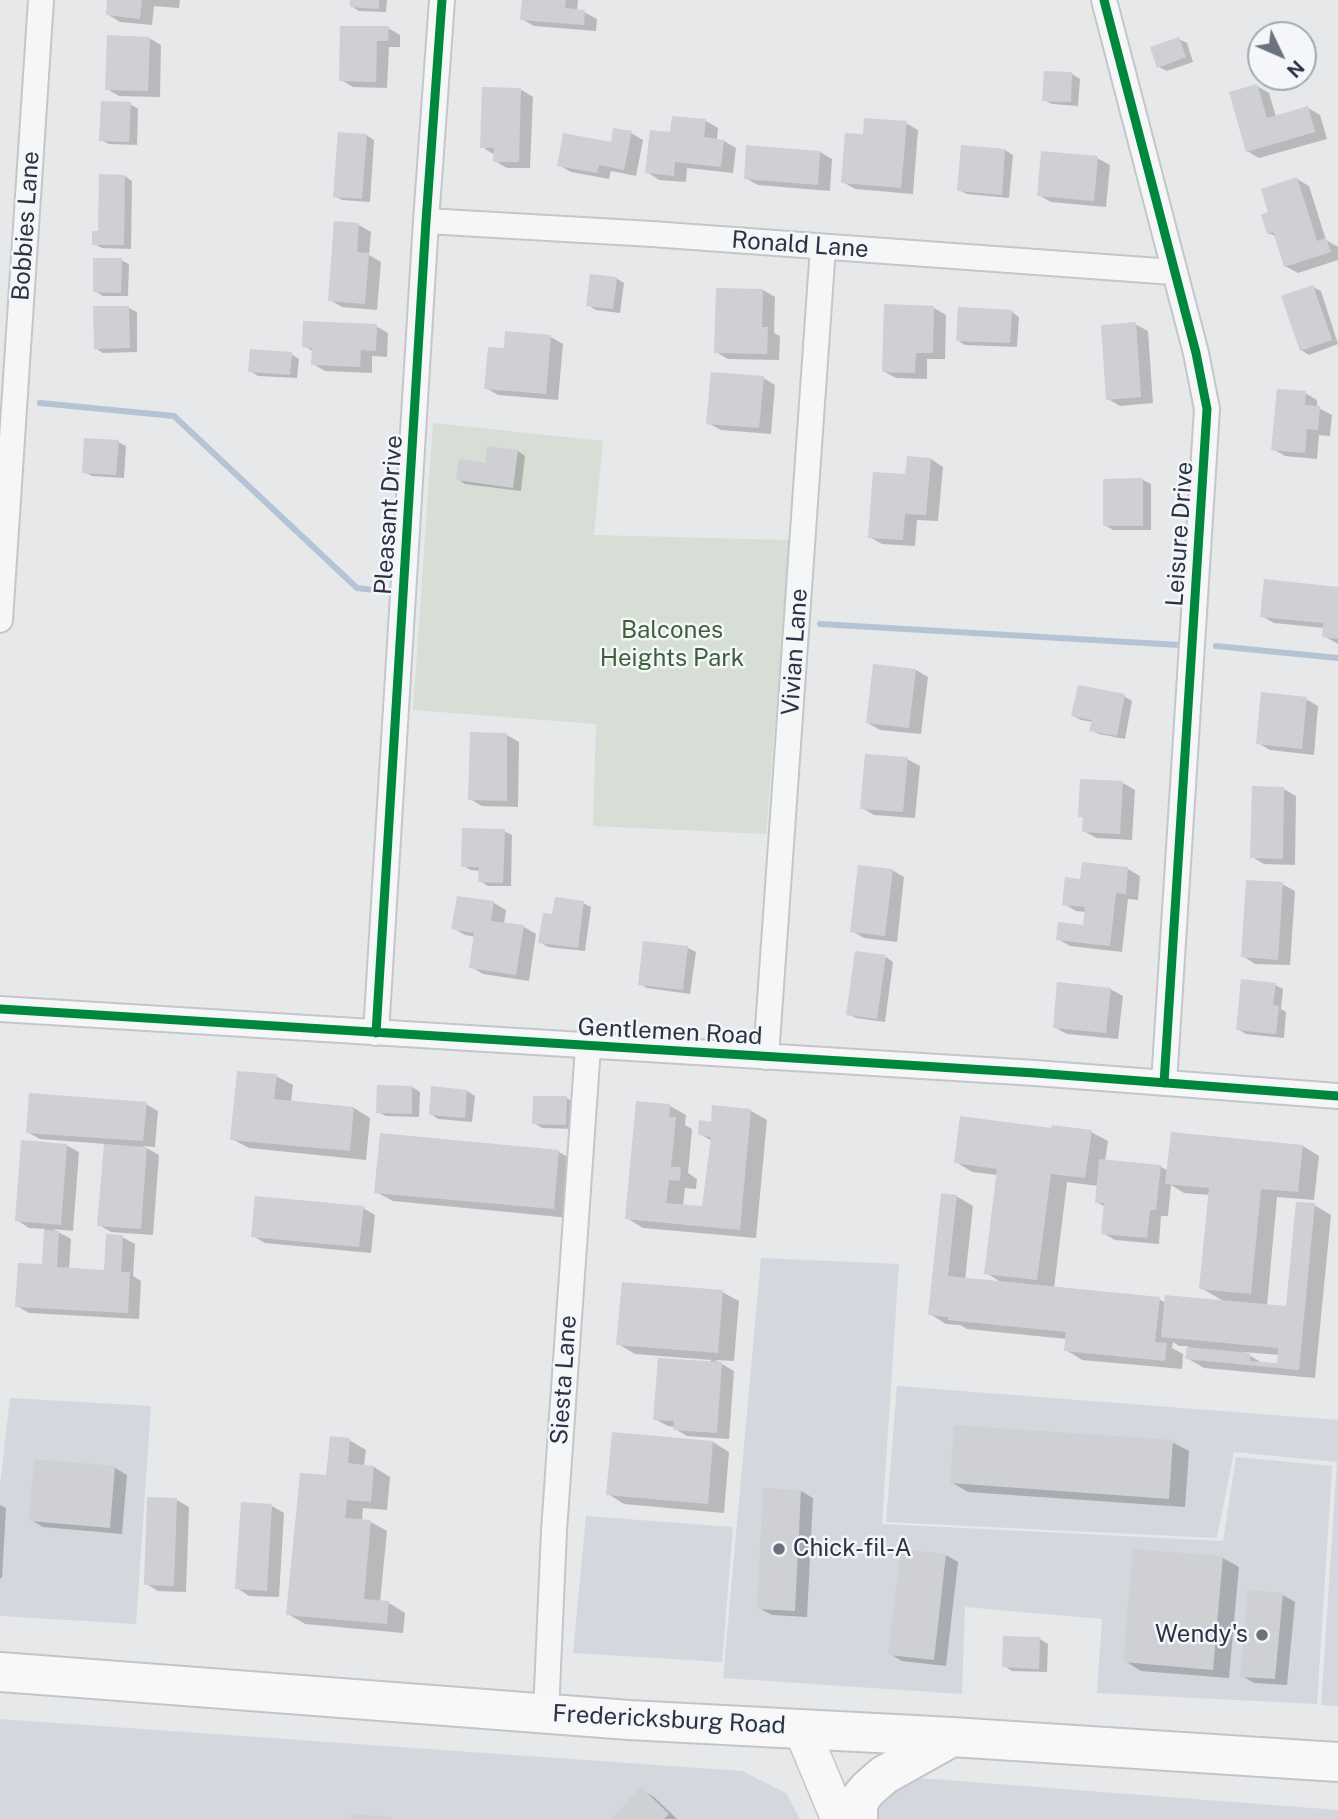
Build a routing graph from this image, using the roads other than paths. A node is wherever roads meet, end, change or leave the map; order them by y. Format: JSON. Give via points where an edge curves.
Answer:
{"nodes":[{"id":1,"x":41,"y":0,"type":"edge"},
{"id":2,"x":442,"y":0,"type":"edge"},
{"id":3,"x":1104,"y":0,"type":"edge"},
{"id":4,"x":426,"y":221,"type":"junction"},
{"id":5,"x":823,"y":247,"type":"junction"},
{"id":6,"x":1173,"y":272,"type":"junction"},
{"id":7,"x":0,"y":620,"type":"edge"},
{"id":8,"x":0,"y":1009,"type":"edge"},
{"id":9,"x":376,"y":1033,"type":"junction"},
{"id":10,"x":588,"y":1046,"type":"junction"},
{"id":11,"x":766,"y":1056,"type":"junction"},
{"id":12,"x":1164,"y":1083,"type":"junction"},
{"id":13,"x":1338,"y":1096,"type":"edge"},
{"id":14,"x":0,"y":1672,"type":"edge"},
{"id":15,"x":546,"y":1713,"type":"junction"},
{"id":16,"x":801,"y":1728,"type":"junction"},
{"id":17,"x":952,"y":1737,"type":"junction"},
{"id":18,"x":1338,"y":1762,"type":"edge"},
{"id":19,"x":839,"y":1819,"type":"edge"},
{"id":20,"x":858,"y":1819,"type":"edge"}],
"edges":[{"from":1,"to":7,"type":"street","name":"Bobbies Lane"},
{"from":2,"to":4,"type":"street","name":"Pleasant Drive"},
{"from":3,"to":6,"type":"street","name":"Leisure Drive"},
{"from":4,"to":5,"type":"street","name":"Ronald Lane"},
{"from":4,"to":9,"type":"street","name":"Pleasant Drive"},
{"from":5,"to":6,"type":"street","name":"Ronald Lane"},
{"from":5,"to":11,"type":"street","name":"Vivian Lane"},
{"from":6,"to":12,"type":"street","name":"Leisure Drive","via":[[1207,409]]},
{"from":8,"to":9,"type":"street","name":"Gentlemen Road"},
{"from":9,"to":10,"type":"street","name":"Gentlemen Road"},
{"from":10,"to":11,"type":"street","name":"Gentlemen Road"},
{"from":10,"to":15,"type":"street","name":"Siesta Lane"},
{"from":11,"to":12,"type":"street","name":"Gentlemen Road"},
{"from":12,"to":13,"type":"street","name":"Gentlemen Road"},
{"from":14,"to":15,"type":"main road","name":"Fredericksburg Road"},
{"from":15,"to":16,"type":"main road","name":"Fredericksburg Road"},
{"from":16,"to":17,"type":"main road","name":"Fredericksburg Road"},
{"from":16,"to":19,"type":"street"},
{"from":17,"to":18,"type":"main road","name":"Fredericksburg Road"},
{"from":17,"to":20,"type":"main road","via":[[884,1775],[862,1796]]}]}
